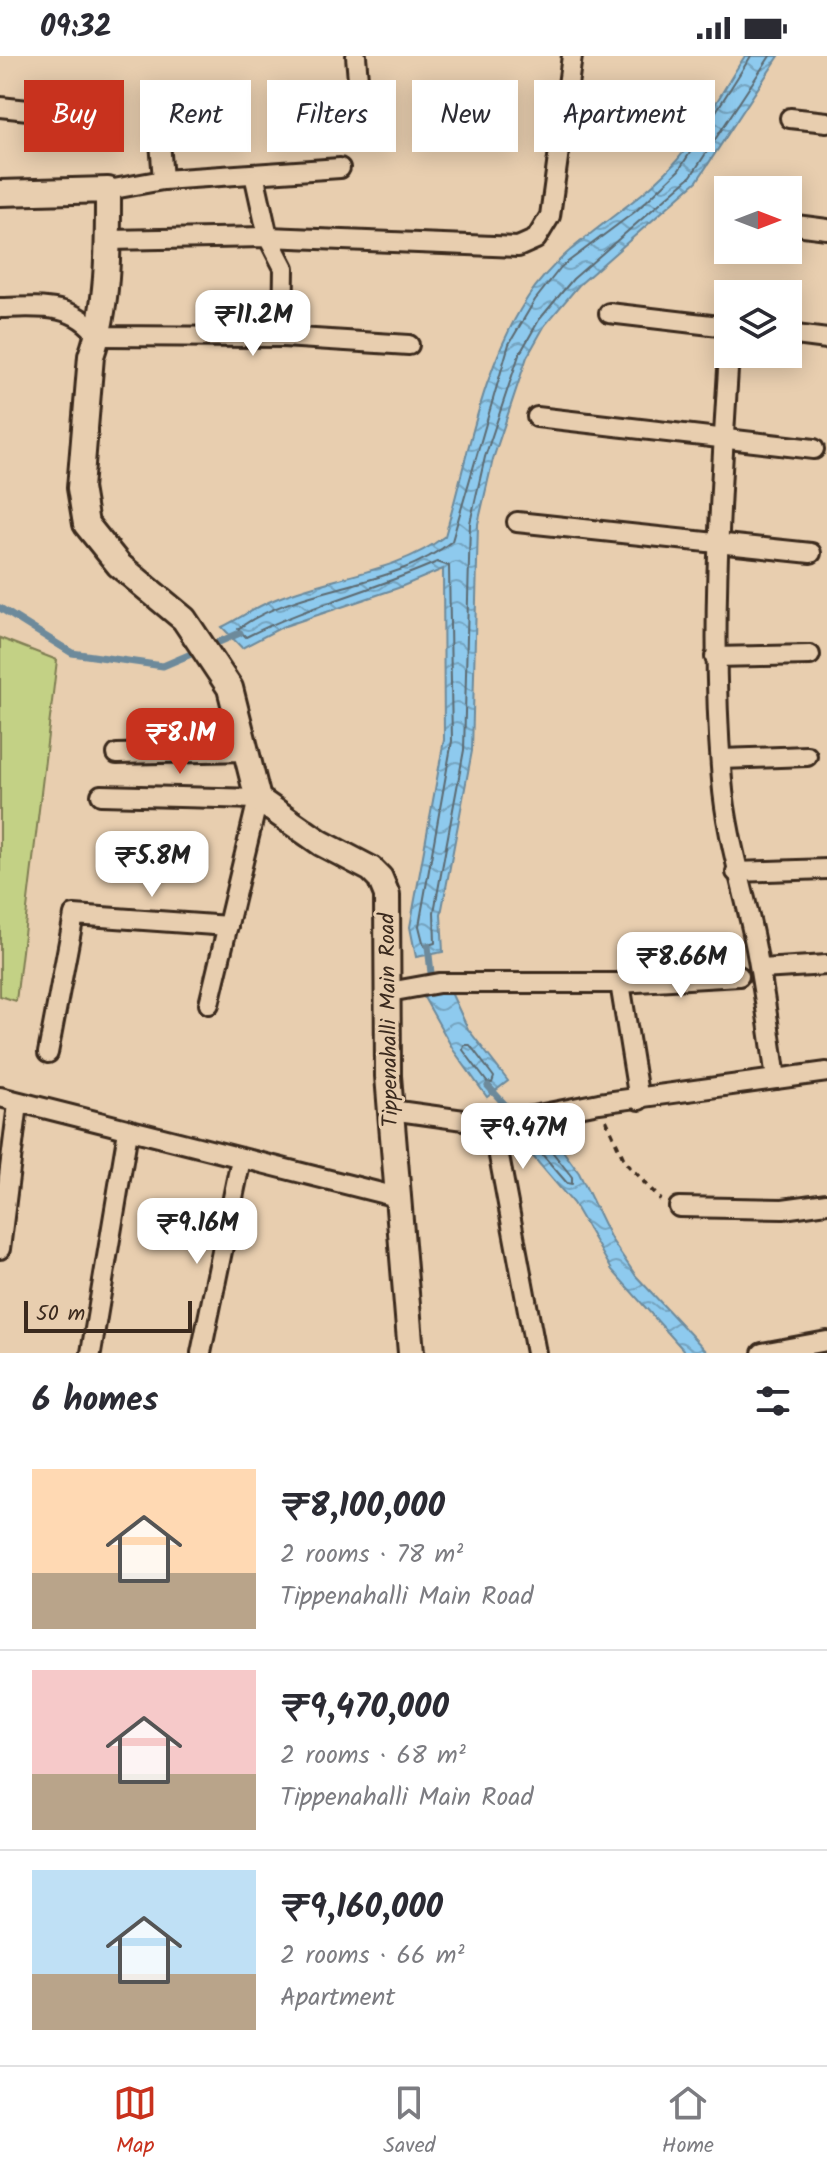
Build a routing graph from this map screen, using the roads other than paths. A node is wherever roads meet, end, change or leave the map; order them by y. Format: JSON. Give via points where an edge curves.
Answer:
{"nodes":[{"id":1,"x":356,"y":56,"type":"edge"},
{"id":2,"x":572,"y":56,"type":"edge"},
{"id":3,"x":358,"y":80,"type":"edge"},
{"id":4,"x":0,"y":107,"type":"edge"},
{"id":5,"x":24,"y":110,"type":"edge"},
{"id":6,"x":790,"y":118,"type":"dead end"},
{"id":7,"x":827,"y":122,"type":"edge"},
{"id":8,"x":161,"y":152,"type":"edge"},
{"id":9,"x":340,"y":168,"type":"dead end"},
{"id":10,"x":254,"y":174,"type":"junction"},
{"id":11,"x":163,"y":180,"type":"junction"},
{"id":12,"x":108,"y":190,"type":"junction"},
{"id":13,"x":0,"y":193,"type":"edge"},
{"id":14,"x":802,"y":226,"type":"edge"},
{"id":15,"x":827,"y":229,"type":"edge"},
{"id":16,"x":268,"y":237,"type":"junction"},
{"id":17,"x":108,"y":240,"type":"junction"},
{"id":18,"x":0,"y":308,"type":"edge"},
{"id":19,"x":609,"y":313,"type":"dead end"},
{"id":20,"x":714,"y":325,"type":"edge"},
{"id":21,"x":98,"y":336,"type":"junction"},
{"id":22,"x":802,"y":336,"type":"edge"},
{"id":23,"x":283,"y":337,"type":"junction"},
{"id":24,"x":827,"y":339,"type":"edge"},
{"id":25,"x":409,"y":345,"type":"dead end"},
{"id":26,"x":728,"y":368,"type":"edge"},
{"id":27,"x":537,"y":417,"type":"dead end"},
{"id":28,"x":724,"y":440,"type":"junction"},
{"id":29,"x":814,"y":449,"type":"dead end"},
{"id":30,"x":517,"y":522,"type":"dead end"},
{"id":31,"x":718,"y":543,"type":"junction"},
{"id":32,"x":811,"y":553,"type":"dead end"},
{"id":33,"x":810,"y":655,"type":"dead end"},
{"id":34,"x":715,"y":657,"type":"junction"},
{"id":35,"x":246,"y":751,"type":"junction"},
{"id":36,"x":117,"y":754,"type":"dead end"},
{"id":37,"x":807,"y":756,"type":"dead end"},
{"id":38,"x":721,"y":759,"type":"junction"},
{"id":39,"x":101,"y":795,"type":"dead end"},
{"id":40,"x":258,"y":799,"type":"junction"},
{"id":41,"x":827,"y":869,"type":"edge"},
{"id":42,"x":736,"y":872,"type":"junction"},
{"id":43,"x":228,"y":926,"type":"junction"},
{"id":44,"x":827,"y":965,"type":"edge"},
{"id":45,"x":761,"y":969,"type":"junction"},
{"id":46,"x":739,"y":976,"type":"dead end"},
{"id":47,"x":620,"y":983,"type":"junction"},
{"id":48,"x":389,"y":992,"type":"junction"},
{"id":49,"x":209,"y":1004,"type":"dead end"},
{"id":50,"x":48,"y":1053,"type":"dead end"},
{"id":51,"x":827,"y":1072,"type":"edge"},
{"id":52,"x":776,"y":1079,"type":"junction"},
{"id":53,"x":0,"y":1097,"type":"edge"},
{"id":54,"x":639,"y":1100,"type":"junction"},
{"id":55,"x":18,"y":1104,"type":"junction"},
{"id":56,"x":391,"y":1110,"type":"junction"},
{"id":57,"x":497,"y":1123,"type":"junction"},
{"id":58,"x":128,"y":1131,"type":"junction"},
{"id":59,"x":241,"y":1159,"type":"junction"},
{"id":60,"x":397,"y":1197,"type":"junction"},
{"id":61,"x":3,"y":1200,"type":"edge"},
{"id":62,"x":827,"y":1203,"type":"edge"},
{"id":63,"x":679,"y":1207,"type":"road end"},
{"id":64,"x":0,"y":1249,"type":"edge"},
{"id":65,"x":827,"y":1341,"type":"edge"},
{"id":66,"x":91,"y":1353,"type":"edge"},
{"id":67,"x":201,"y":1353,"type":"edge"},
{"id":68,"x":411,"y":1353,"type":"edge"},
{"id":69,"x":536,"y":1353,"type":"edge"},
{"id":70,"x":762,"y":1353,"type":"edge"}],
"edges":[{"from":1,"to":3,"type":"street"},
{"from":2,"to":16,"type":"street","via":[[550,216],[536,239],[518,247]]},
{"from":4,"to":5,"type":"street"},
{"from":6,"to":7,"type":"street"},
{"from":8,"to":11,"type":"street"},
{"from":9,"to":10,"type":"street"},
{"from":10,"to":11,"type":"street"},
{"from":10,"to":16,"type":"street"},
{"from":11,"to":12,"type":"street"},
{"from":12,"to":13,"type":"street"},
{"from":12,"to":17,"type":"street"},
{"from":14,"to":15,"type":"street"},
{"from":16,"to":17,"type":"street"},
{"from":16,"to":23,"type":"street","via":[[284,268]]},
{"from":17,"to":21,"type":"street"},
{"from":18,"to":21,"type":"street","via":[[57,310],[85,318]]},
{"from":19,"to":20,"type":"street"},
{"from":21,"to":23,"type":"street"},
{"from":21,"to":35,"type":"street","via":[[91,356],[80,488],[86,524],[119,565],[184,619],[230,688]]},
{"from":22,"to":24,"type":"street"},
{"from":23,"to":25,"type":"street"},
{"from":26,"to":28,"type":"street"},
{"from":27,"to":28,"type":"street"},
{"from":28,"to":29,"type":"street"},
{"from":28,"to":31,"type":"street"},
{"from":30,"to":31,"type":"street"},
{"from":31,"to":32,"type":"street"},
{"from":31,"to":34,"type":"street"},
{"from":33,"to":34,"type":"street"},
{"from":34,"to":38,"type":"street"},
{"from":35,"to":36,"type":"street"},
{"from":35,"to":40,"type":"street"},
{"from":37,"to":38,"type":"street"},
{"from":38,"to":42,"type":"street"},
{"from":39,"to":40,"type":"street"},
{"from":40,"to":43,"type":"street"},
{"from":40,"to":48,"type":"street","name":"Tippenahalli Main Road","via":[[380,878],[387,895]]},
{"from":41,"to":42,"type":"street"},
{"from":42,"to":45,"type":"street"},
{"from":43,"to":49,"type":"street"},
{"from":43,"to":50,"type":"street","via":[[74,915]]},
{"from":44,"to":45,"type":"street"},
{"from":45,"to":52,"type":"street"},
{"from":46,"to":47,"type":"street"},
{"from":47,"to":48,"type":"street","via":[[435,984]]},
{"from":47,"to":54,"type":"street"},
{"from":48,"to":56,"type":"street","name":"Tippenahalli Main Road"},
{"from":51,"to":52,"type":"street"},
{"from":52,"to":54,"type":"street"},
{"from":53,"to":55,"type":"street"},
{"from":54,"to":57,"type":"street"},
{"from":55,"to":58,"type":"street"},
{"from":55,"to":61,"type":"street"},
{"from":56,"to":57,"type":"street"},
{"from":56,"to":60,"type":"street","name":"Tippenahalli Main Road"},
{"from":57,"to":69,"type":"street"},
{"from":58,"to":59,"type":"street"},
{"from":58,"to":66,"type":"street"},
{"from":59,"to":60,"type":"street"},
{"from":59,"to":67,"type":"street"},
{"from":60,"to":68,"type":"street","name":"Tippenahalli Main Road"},
{"from":61,"to":64,"type":"street"},
{"from":62,"to":63,"type":"street","via":[[783,1209]]},
{"from":65,"to":70,"type":"street"}]}
